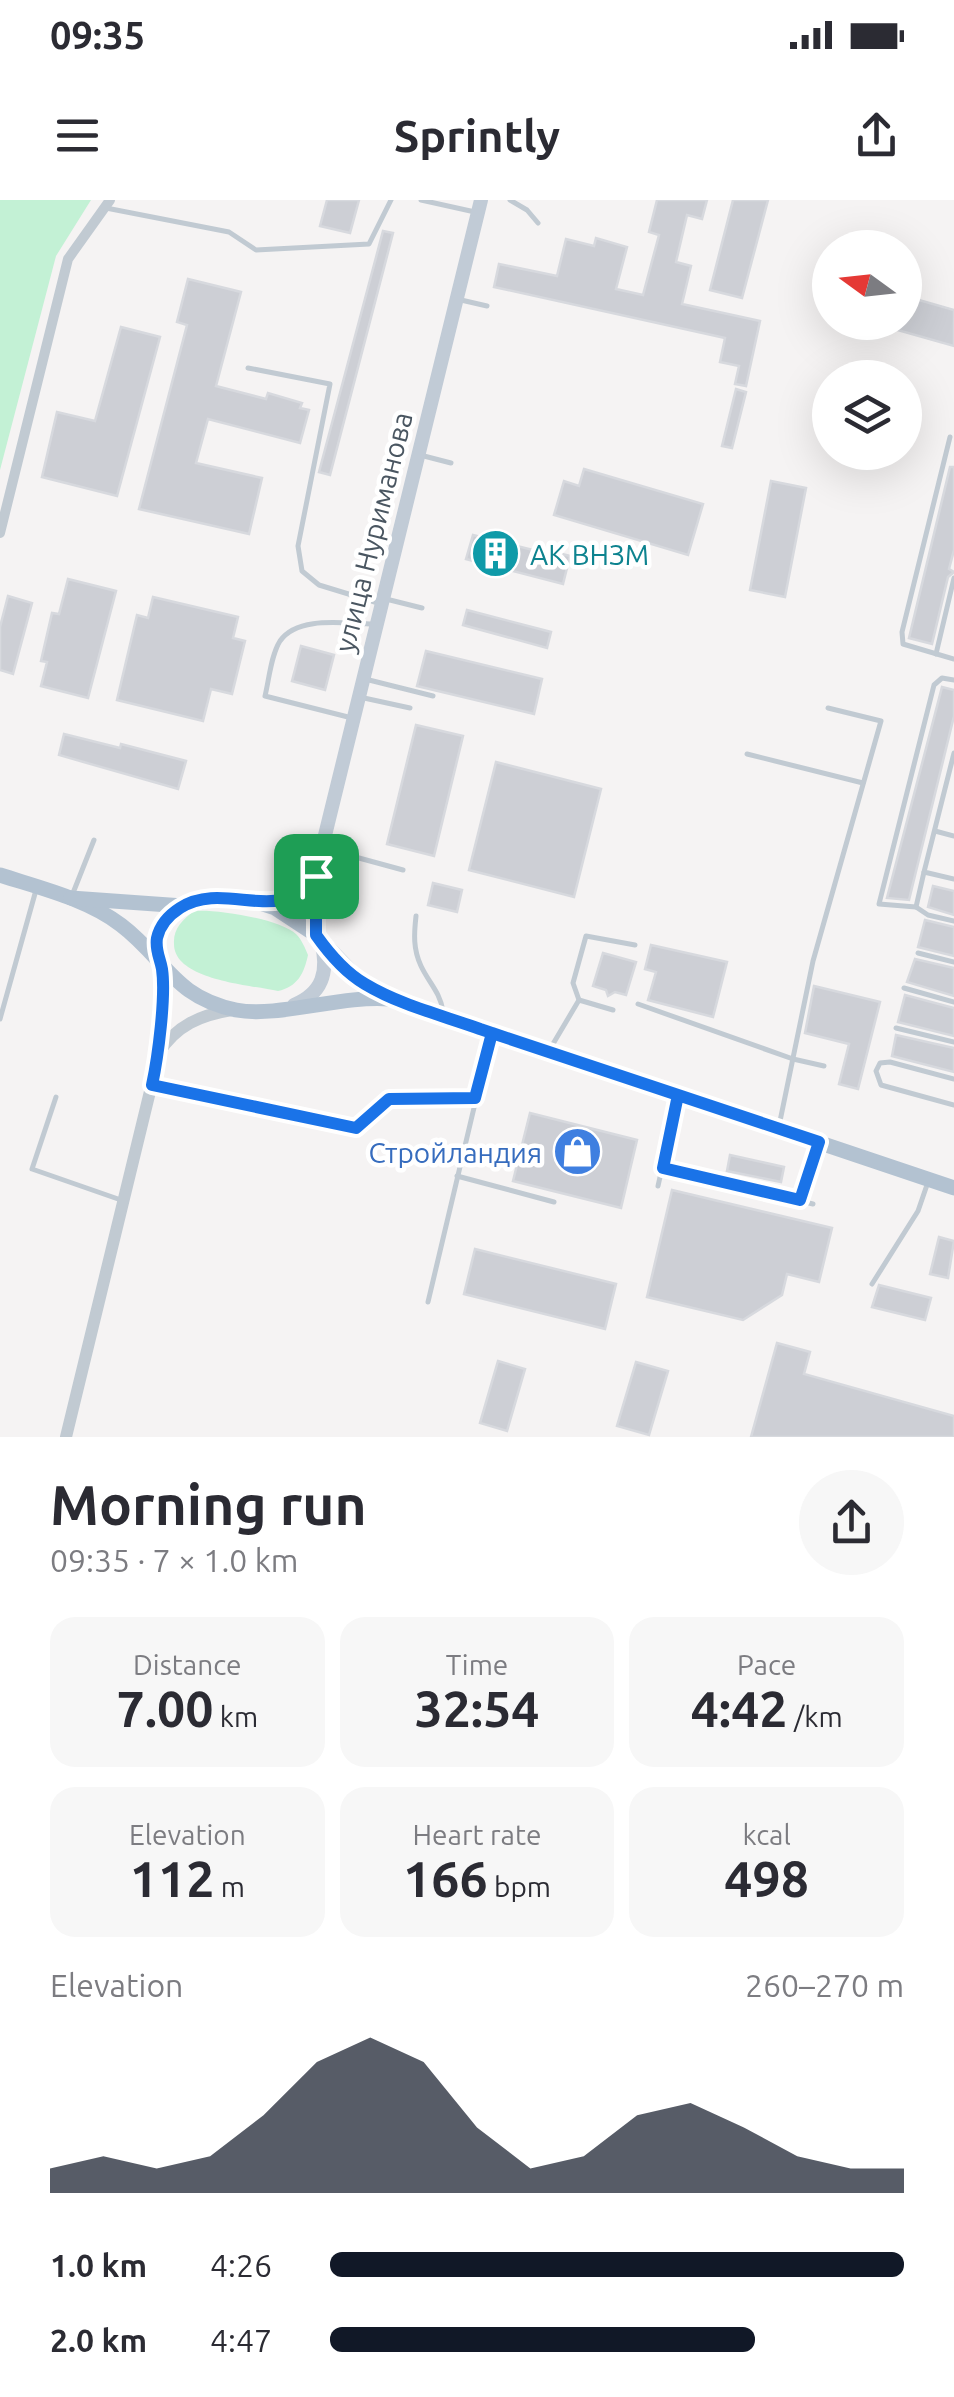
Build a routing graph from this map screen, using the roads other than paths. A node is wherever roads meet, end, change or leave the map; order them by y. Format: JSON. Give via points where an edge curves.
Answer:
{"nodes":[{"id":1,"x":391,"y":200,"type":"edge"},
{"id":2,"x":421,"y":200,"type":"edge"},
{"id":3,"x":510,"y":200,"type":"edge"},
{"id":4,"x":108,"y":204,"type":"edge"},
{"id":5,"x":479,"y":206,"type":"edge"},
{"id":6,"x":538,"y":223,"type":"dead end"},
{"id":7,"x":456,"y":299,"type":"junction"},
{"id":8,"x":487,"y":306,"type":"dead end"},
{"id":9,"x":248,"y":368,"type":"dead end"},
{"id":10,"x":950,"y":437,"type":"dead end"},
{"id":11,"x":418,"y":455,"type":"junction"},
{"id":12,"x":451,"y":462,"type":"dead end"},
{"id":13,"x":0,"y":533,"type":"edge"},
{"id":14,"x":954,"y":578,"type":"edge"},
{"id":15,"x":382,"y":601,"type":"junction"},
{"id":16,"x":422,"y":608,"type":"dead end"},
{"id":17,"x":376,"y":624,"type":"junction"},
{"id":18,"x":936,"y":654,"type":"junction"},
{"id":19,"x":954,"y":658,"type":"edge"},
{"id":20,"x":362,"y":679,"type":"junction"},
{"id":21,"x":954,"y":680,"type":"edge"},
{"id":22,"x":433,"y":696,"type":"dead end"},
{"id":23,"x":358,"y":697,"type":"junction"},
{"id":24,"x":410,"y":708,"type":"dead end"},
{"id":25,"x":828,"y":708,"type":"dead end"},
{"id":26,"x":353,"y":718,"type":"junction"},
{"id":27,"x":954,"y":753,"type":"edge"},
{"id":28,"x":748,"y":754,"type":"dead end"},
{"id":29,"x":863,"y":783,"type":"junction"},
{"id":30,"x":944,"y":791,"type":"junction"},
{"id":31,"x":954,"y":794,"type":"edge"},
{"id":32,"x":934,"y":831,"type":"junction"},
{"id":33,"x":954,"y":836,"type":"edge"},
{"id":34,"x":94,"y":840,"type":"dead end"},
{"id":35,"x":323,"y":848,"type":"junction"},
{"id":36,"x":403,"y":870,"type":"dead end"},
{"id":37,"x":924,"y":872,"type":"junction"},
{"id":38,"x":0,"y":874,"type":"edge"},
{"id":39,"x":316,"y":876,"type":"junction"},
{"id":40,"x":954,"y":879,"type":"edge"},
{"id":41,"x":37,"y":887,"type":"junction"},
{"id":42,"x":71,"y":898,"type":"junction"},
{"id":43,"x":254,"y":901,"type":"junction"},
{"id":44,"x":184,"y":906,"type":"junction"},
{"id":45,"x":916,"y":907,"type":"junction"},
{"id":46,"x":416,"y":916,"type":"dead end"},
{"id":47,"x":954,"y":922,"type":"edge"},
{"id":48,"x":318,"y":938,"type":"junction"},
{"id":49,"x":635,"y":945,"type":"dead end"},
{"id":50,"x":918,"y":953,"type":"dead end"},
{"id":51,"x":160,"y":962,"type":"junction"},
{"id":52,"x":954,"y":962,"type":"edge"},
{"id":53,"x":904,"y":988,"type":"dead end"},
{"id":54,"x":394,"y":999,"type":"junction"},
{"id":55,"x":580,"y":1000,"type":"junction"},
{"id":56,"x":954,"y":1002,"type":"edge"},
{"id":57,"x":638,"y":1004,"type":"dead end"},
{"id":58,"x":284,"y":1008,"type":"junction"},
{"id":59,"x":235,"y":1010,"type":"junction"},
{"id":60,"x":614,"y":1010,"type":"dead end"},
{"id":61,"x":443,"y":1016,"type":"junction"},
{"id":62,"x":0,"y":1019,"type":"edge"},
{"id":63,"x":896,"y":1028,"type":"dead end"},
{"id":64,"x":492,"y":1033,"type":"junction"},
{"id":65,"x":954,"y":1042,"type":"edge"},
{"id":66,"x":548,"y":1052,"type":"junction"},
{"id":67,"x":157,"y":1056,"type":"junction"},
{"id":68,"x":793,"y":1058,"type":"junction"},
{"id":69,"x":824,"y":1066,"type":"dead end"},
{"id":70,"x":954,"y":1079,"type":"edge"},
{"id":71,"x":152,"y":1085,"type":"junction"},
{"id":72,"x":678,"y":1095,"type":"junction"},
{"id":73,"x":56,"y":1097,"type":"dead end"},
{"id":74,"x":475,"y":1098,"type":"junction"},
{"id":75,"x":954,"y":1106,"type":"edge"},
{"id":76,"x":778,"y":1129,"type":"junction"},
{"id":77,"x":819,"y":1142,"type":"junction"},
{"id":78,"x":663,"y":1168,"type":"junction"},
{"id":79,"x":457,"y":1176,"type":"junction"},
{"id":80,"x":929,"y":1180,"type":"junction"},
{"id":81,"x":658,"y":1186,"type":"dead end"},
{"id":82,"x":954,"y":1188,"type":"edge"},
{"id":83,"x":800,"y":1200,"type":"junction"},
{"id":84,"x":124,"y":1201,"type":"junction"},
{"id":85,"x":554,"y":1202,"type":"dead end"},
{"id":86,"x":814,"y":1204,"type":"dead end"},
{"id":87,"x":872,"y":1284,"type":"dead end"},
{"id":88,"x":428,"y":1302,"type":"dead end"},
{"id":89,"x":66,"y":1437,"type":"edge"}],
"edges":[{"from":1,"to":4,"type":"lane","via":[[369,244],[256,250],[229,232]]},
{"from":2,"to":5,"type":"lane"},
{"from":3,"to":6,"type":"lane"},
{"from":4,"to":13,"type":"street","via":[[68,259]]},
{"from":5,"to":7,"type":"main road","name":"улица Нуриманова"},
{"from":7,"to":8,"type":"lane"},
{"from":7,"to":11,"type":"main road","name":"улица Нуриманова"},
{"from":9,"to":15,"type":"lane","via":[[330,384],[298,546],[302,571],[319,585]]},
{"from":10,"to":18,"type":"lane","via":[[902,632],[903,644]]},
{"from":11,"to":12,"type":"lane"},
{"from":11,"to":15,"type":"main road","name":"улица Нуриманова"},
{"from":14,"to":18,"type":"lane"},
{"from":15,"to":16,"type":"lane"},
{"from":15,"to":17,"type":"main road","name":"улица Нуриманова"},
{"from":17,"to":20,"type":"main road","name":"улица Нуриманова"},
{"from":17,"to":26,"type":"lane","via":[[303,625],[278,643],[266,696]]},
{"from":18,"to":19,"type":"lane"},
{"from":20,"to":22,"type":"lane"},
{"from":20,"to":23,"type":"main road","name":"улица Нуриманова"},
{"from":21,"to":45,"type":"lane","via":[[934,685],[879,904]]},
{"from":23,"to":24,"type":"lane"},
{"from":23,"to":26,"type":"main road","name":"улица Нуриманова"},
{"from":25,"to":29,"type":"lane","via":[[881,720]]},
{"from":26,"to":35,"type":"main road","name":"улица Нуриманова"},
{"from":27,"to":30,"type":"lane"},
{"from":28,"to":29,"type":"lane"},
{"from":29,"to":68,"type":"lane"},
{"from":30,"to":31,"type":"lane"},
{"from":30,"to":32,"type":"lane"},
{"from":32,"to":33,"type":"lane"},
{"from":32,"to":37,"type":"lane"},
{"from":34,"to":42,"type":"lane"},
{"from":35,"to":36,"type":"lane"},
{"from":35,"to":39,"type":"main road","name":"улица Нуриманова"},
{"from":37,"to":40,"type":"lane"},
{"from":37,"to":45,"type":"lane"},
{"from":38,"to":41,"type":"main road"},
{"from":39,"to":43,"type":"main road","via":[[297,896]]},
{"from":39,"to":48,"type":"main road","name":"улица Нуриманова"},
{"from":41,"to":42,"type":"main road"},
{"from":41,"to":62,"type":"lane"},
{"from":42,"to":44,"type":"main road"},
{"from":42,"to":51,"type":"main road","via":[[118,922]]},
{"from":43,"to":44,"type":"main road","via":[[209,898]]},
{"from":43,"to":48,"type":"main road"},
{"from":44,"to":51,"type":"main road","via":[[160,929]]},
{"from":45,"to":47,"type":"lane"},
{"from":46,"to":61,"type":"lane","via":[[416,952],[441,995]]},
{"from":48,"to":54,"type":"main road","via":[[361,982]]},
{"from":48,"to":58,"type":"main road","via":[[325,965],[321,984],[312,996]]},
{"from":49,"to":55,"type":"lane","via":[[586,936],[574,983]]},
{"from":50,"to":52,"type":"lane"},
{"from":51,"to":59,"type":"main road","via":[[181,986]]},
{"from":51,"to":67,"type":"street"},
{"from":53,"to":56,"type":"lane"},
{"from":54,"to":58,"type":"main road"},
{"from":54,"to":61,"type":"main road"},
{"from":55,"to":60,"type":"lane"},
{"from":55,"to":66,"type":"lane"},
{"from":57,"to":68,"type":"lane"},
{"from":58,"to":59,"type":"main road"},
{"from":59,"to":67,"type":"street","via":[[186,1024]]},
{"from":61,"to":64,"type":"main road"},
{"from":63,"to":65,"type":"lane"},
{"from":64,"to":66,"type":"main road"},
{"from":64,"to":74,"type":"lane"},
{"from":66,"to":72,"type":"main road"},
{"from":67,"to":71,"type":"street"},
{"from":68,"to":69,"type":"lane"},
{"from":68,"to":76,"type":"lane"},
{"from":70,"to":75,"type":"lane","via":[[890,1062],[880,1062],[876,1071],[880,1085]]},
{"from":71,"to":74,"type":"lane","via":[[356,1128],[389,1099]]},
{"from":71,"to":84,"type":"street"},
{"from":72,"to":76,"type":"main road"},
{"from":72,"to":78,"type":"lane"},
{"from":73,"to":84,"type":"lane","via":[[32,1169]]},
{"from":74,"to":79,"type":"lane"},
{"from":76,"to":77,"type":"main road"},
{"from":77,"to":80,"type":"main road"},
{"from":77,"to":83,"type":"lane"},
{"from":78,"to":81,"type":"lane"},
{"from":78,"to":83,"type":"lane"},
{"from":79,"to":85,"type":"lane"},
{"from":79,"to":88,"type":"lane"},
{"from":80,"to":82,"type":"main road"},
{"from":80,"to":87,"type":"lane","via":[[918,1211]]},
{"from":83,"to":86,"type":"lane"},
{"from":84,"to":89,"type":"street"}]}
